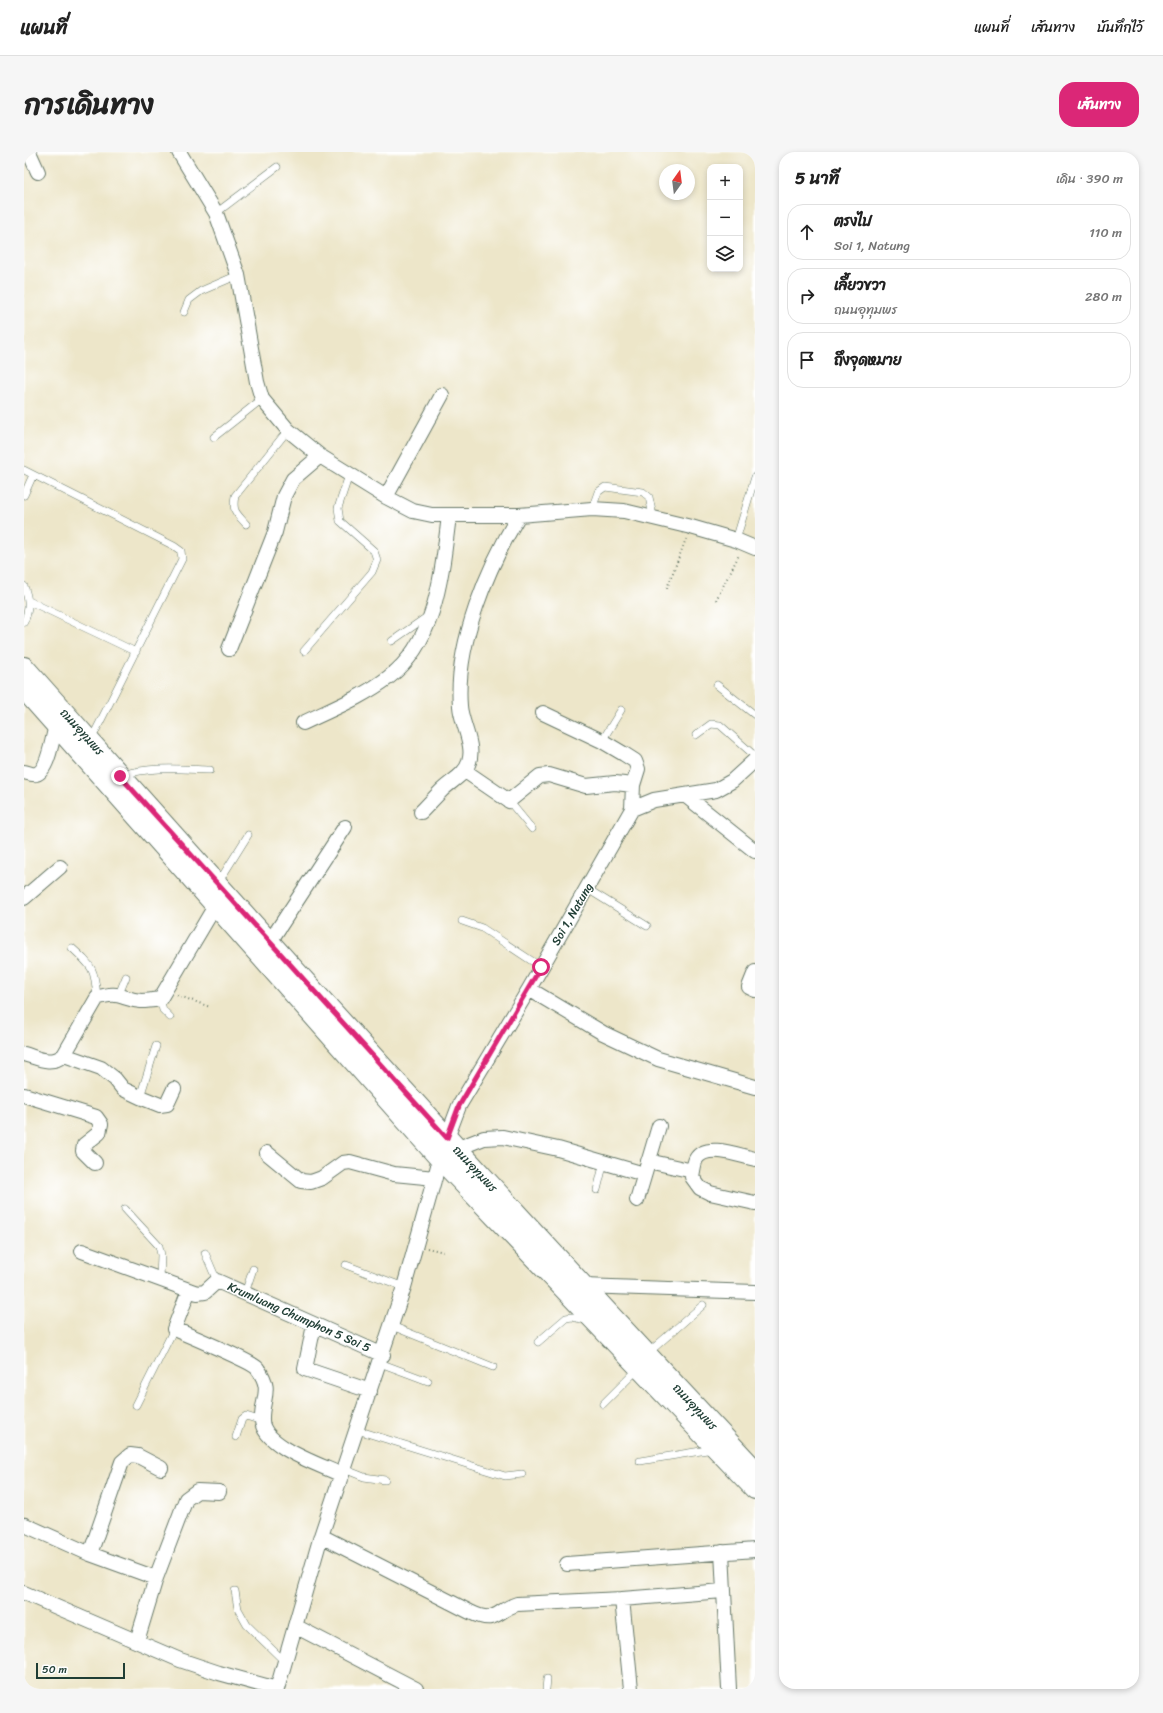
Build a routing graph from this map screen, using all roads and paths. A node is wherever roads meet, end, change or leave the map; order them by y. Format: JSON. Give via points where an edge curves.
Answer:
{"nodes":[{"id":1,"x":29,"y":152,"type":"edge"},
{"id":2,"x":179,"y":152,"type":"edge"},
{"id":3,"x":277,"y":167,"type":"dead end"},
{"id":4,"x":38,"y":172,"type":"dead end"},
{"id":5,"x":216,"y":213,"type":"junction"},
{"id":6,"x":238,"y":275,"type":"junction"},
{"id":7,"x":184,"y":312,"type":"dead end"},
{"id":8,"x":442,"y":395,"type":"dead end"},
{"id":9,"x":262,"y":399,"type":"junction"},
{"id":10,"x":288,"y":430,"type":"junction"},
{"id":11,"x":214,"y":436,"type":"dead end"},
{"id":12,"x":320,"y":456,"type":"junction"},
{"id":13,"x":24,"y":470,"type":"edge"},
{"id":14,"x":33,"y":475,"type":"junction"},
{"id":15,"x":349,"y":475,"type":"junction"},
{"id":16,"x":755,"y":477,"type":"edge"},
{"id":17,"x":24,"y":495,"type":"edge"},
{"id":18,"x":386,"y":497,"type":"junction"},
{"id":19,"x":592,"y":509,"type":"junction"},
{"id":20,"x":519,"y":515,"type":"junction"},
{"id":21,"x":449,"y":516,"type":"junction"},
{"id":22,"x":653,"y":516,"type":"junction"},
{"id":23,"x":246,"y":524,"type":"dead end"},
{"id":24,"x":691,"y":527,"type":"junction"},
{"id":25,"x":745,"y":544,"type":"edge"},
{"id":26,"x":24,"y":586,"type":"edge"},
{"id":27,"x":668,"y":588,"type":"dead end"},
{"id":28,"x":29,"y":600,"type":"junction"},
{"id":29,"x":716,"y":600,"type":"dead end"},
{"id":30,"x":430,"y":615,"type":"junction"},
{"id":31,"x":24,"y":622,"type":"edge"},
{"id":32,"x":392,"y":641,"type":"dead end"},
{"id":33,"x":229,"y":649,"type":"dead end"},
{"id":34,"x":304,"y":651,"type":"dead end"},
{"id":35,"x":136,"y":652,"type":"junction"},
{"id":36,"x":24,"y":667,"type":"edge"},
{"id":37,"x":717,"y":685,"type":"dead end"},
{"id":38,"x":24,"y":689,"type":"edge"},
{"id":39,"x":621,"y":710,"type":"dead end"},
{"id":40,"x":542,"y":713,"type":"dead end"},
{"id":41,"x":755,"y":715,"type":"edge"},
{"id":42,"x":303,"y":723,"type":"dead end"},
{"id":43,"x":56,"y":725,"type":"junction"},
{"id":44,"x":696,"y":735,"type":"dead end"},
{"id":45,"x":602,"y":741,"type":"junction"},
{"id":46,"x":90,"y":742,"type":"junction"},
{"id":47,"x":755,"y":756,"type":"edge"},
{"id":48,"x":755,"y":760,"type":"edge"},
{"id":49,"x":210,"y":770,"type":"dead end"},
{"id":50,"x":465,"y":770,"type":"junction"},
{"id":51,"x":24,"y":772,"type":"edge"},
{"id":52,"x":120,"y":776,"type":"junction"},
{"id":53,"x":633,"y":785,"type":"junction"},
{"id":54,"x":686,"y":796,"type":"junction"},
{"id":55,"x":509,"y":801,"type":"junction"},
{"id":56,"x":632,"y":809,"type":"junction"},
{"id":57,"x":421,"y":812,"type":"dead end"},
{"id":58,"x":345,"y":827,"type":"dead end"},
{"id":59,"x":532,"y":829,"type":"dead end"},
{"id":60,"x":248,"y":835,"type":"dead end"},
{"id":61,"x":755,"y":851,"type":"edge"},
{"id":62,"x":60,"y":867,"type":"dead end"},
{"id":63,"x":217,"y":885,"type":"junction"},
{"id":64,"x":586,"y":888,"type":"junction"},
{"id":65,"x":24,"y":898,"type":"edge"},
{"id":66,"x":215,"y":906,"type":"junction"},
{"id":67,"x":462,"y":921,"type":"dead end"},
{"id":68,"x":647,"y":926,"type":"dead end"},
{"id":69,"x":269,"y":943,"type":"junction"},
{"id":70,"x":72,"y":948,"type":"dead end"},
{"id":71,"x":541,"y":967,"type":"junction"},
{"id":72,"x":755,"y":972,"type":"edge"},
{"id":73,"x":126,"y":977,"type":"dead end"},
{"id":74,"x":529,"y":989,"type":"junction"},
{"id":75,"x":755,"y":990,"type":"edge"},
{"id":76,"x":119,"y":994,"type":"junction"},
{"id":77,"x":162,"y":994,"type":"junction"},
{"id":78,"x":97,"y":998,"type":"junction"},
{"id":79,"x":210,"y":1007,"type":"dead end"},
{"id":80,"x":170,"y":1017,"type":"dead end"},
{"id":81,"x":156,"y":1046,"type":"dead end"},
{"id":82,"x":24,"y":1054,"type":"edge"},
{"id":83,"x":64,"y":1055,"type":"junction"},
{"id":84,"x":755,"y":1087,"type":"edge"},
{"id":85,"x":174,"y":1089,"type":"dead end"},
{"id":86,"x":24,"y":1095,"type":"edge"},
{"id":87,"x":140,"y":1097,"type":"junction"},
{"id":88,"x":658,"y":1126,"type":"dead end"},
{"id":89,"x":448,"y":1149,"type":"junction"},
{"id":90,"x":267,"y":1153,"type":"dead end"},
{"id":91,"x":755,"y":1159,"type":"edge"},
{"id":92,"x":604,"y":1162,"type":"junction"},
{"id":93,"x":95,"y":1163,"type":"dead end"},
{"id":94,"x":646,"y":1167,"type":"junction"},
{"id":95,"x":693,"y":1170,"type":"junction"},
{"id":96,"x":435,"y":1178,"type":"junction"},
{"id":97,"x":597,"y":1190,"type":"dead end"},
{"id":98,"x":637,"y":1200,"type":"dead end"},
{"id":99,"x":754,"y":1206,"type":"edge"},
{"id":100,"x":126,"y":1209,"type":"dead end"},
{"id":101,"x":416,"y":1246,"type":"junction"},
{"id":102,"x":82,"y":1251,"type":"dead end"},
{"id":103,"x":444,"y":1252,"type":"dead end"},
{"id":104,"x":205,"y":1253,"type":"dead end"},
{"id":105,"x":346,"y":1265,"type":"dead end"},
{"id":106,"x":253,"y":1269,"type":"dead end"},
{"id":107,"x":160,"y":1279,"type":"junction"},
{"id":108,"x":217,"y":1281,"type":"junction"},
{"id":109,"x":583,"y":1286,"type":"junction"},
{"id":110,"x":404,"y":1287,"type":"junction"},
{"id":111,"x":188,"y":1290,"type":"junction"},
{"id":112,"x":755,"y":1292,"type":"edge"},
{"id":113,"x":245,"y":1293,"type":"junction"},
{"id":114,"x":703,"y":1305,"type":"dead end"},
{"id":115,"x":591,"y":1318,"type":"junction"},
{"id":116,"x":314,"y":1325,"type":"junction"},
{"id":117,"x":392,"y":1326,"type":"junction"},
{"id":118,"x":174,"y":1329,"type":"junction"},
{"id":119,"x":538,"y":1342,"type":"dead end"},
{"id":120,"x":381,"y":1359,"type":"junction"},
{"id":121,"x":643,"y":1361,"type":"junction"},
{"id":122,"x":492,"y":1367,"type":"dead end"},
{"id":123,"x":428,"y":1381,"type":"dead end"},
{"id":124,"x":370,"y":1391,"type":"junction"},
{"id":125,"x":603,"y":1404,"type":"dead end"},
{"id":126,"x":136,"y":1405,"type":"dead end"},
{"id":127,"x":262,"y":1421,"type":"junction"},
{"id":128,"x":357,"y":1430,"type":"junction"},
{"id":129,"x":236,"y":1437,"type":"dead end"},
{"id":130,"x":715,"y":1448,"type":"junction"},
{"id":131,"x":640,"y":1461,"type":"dead end"},
{"id":132,"x":161,"y":1468,"type":"dead end"},
{"id":133,"x":755,"y":1470,"type":"edge"},
{"id":134,"x":343,"y":1472,"type":"junction"},
{"id":135,"x":522,"y":1474,"type":"dead end"},
{"id":136,"x":385,"y":1480,"type":"dead end"},
{"id":137,"x":755,"y":1489,"type":"edge"},
{"id":138,"x":219,"y":1492,"type":"dead end"},
{"id":139,"x":24,"y":1526,"type":"edge"},
{"id":140,"x":321,"y":1536,"type":"junction"},
{"id":141,"x":755,"y":1550,"type":"edge"},
{"id":142,"x":722,"y":1552,"type":"junction"},
{"id":143,"x":90,"y":1554,"type":"junction"},
{"id":144,"x":567,"y":1564,"type":"dead end"},
{"id":145,"x":156,"y":1578,"type":"junction"},
{"id":146,"x":235,"y":1591,"type":"dead end"},
{"id":147,"x":723,"y":1591,"type":"junction"},
{"id":148,"x":24,"y":1593,"type":"edge"},
{"id":149,"x":622,"y":1600,"type":"junction"},
{"id":150,"x":295,"y":1626,"type":"junction"},
{"id":151,"x":137,"y":1641,"type":"junction"},
{"id":152,"x":284,"y":1661,"type":"junction"},
{"id":153,"x":547,"y":1679,"type":"dead end"},
{"id":154,"x":277,"y":1689,"type":"edge"},
{"id":155,"x":416,"y":1689,"type":"edge"},
{"id":156,"x":546,"y":1689,"type":"edge"},
{"id":157,"x":631,"y":1689,"type":"edge"},
{"id":158,"x":729,"y":1689,"type":"edge"}],
"edges":[{"from":1,"to":4,"type":"street"},
{"from":2,"to":5,"type":"street"},
{"from":3,"to":5,"type":"lane"},
{"from":5,"to":6,"type":"street"},
{"from":6,"to":7,"type":"lane","via":[[201,291],[189,300]]},
{"from":6,"to":9,"type":"street"},
{"from":8,"to":18,"type":"street"},
{"from":9,"to":10,"type":"street"},
{"from":9,"to":11,"type":"lane"},
{"from":10,"to":12,"type":"street"},
{"from":10,"to":23,"type":"lane","via":[[236,496],[233,506],[236,514]]},
{"from":12,"to":15,"type":"street"},
{"from":12,"to":33,"type":"street","via":[[293,479],[284,496],[275,532]]},
{"from":13,"to":14,"type":"lane"},
{"from":14,"to":17,"type":"lane"},
{"from":14,"to":35,"type":"lane","via":[[181,551],[182,559]]},
{"from":15,"to":18,"type":"street"},
{"from":15,"to":34,"type":"lane","via":[[338,508],[340,521],[374,550],[377,560],[372,572]]},
{"from":16,"to":25,"type":"lane"},
{"from":18,"to":21,"type":"street","via":[[413,511]]},
{"from":19,"to":20,"type":"street"},
{"from":19,"to":22,"type":"street"},
{"from":19,"to":22,"type":"lane","via":[[598,492],[605,487],[643,492],[649,497]]},
{"from":20,"to":21,"type":"street"},
{"from":20,"to":50,"type":"street","via":[[487,575],[465,648],[460,706],[471,752],[470,762]]},
{"from":21,"to":30,"type":"street","via":[[443,565]]},
{"from":22,"to":24,"type":"street"},
{"from":24,"to":25,"type":"street"},
{"from":24,"to":27,"type":"path"},
{"from":25,"to":29,"type":"path"},
{"from":26,"to":28,"type":"lane"},
{"from":28,"to":31,"type":"lane","via":[[29,611]]},
{"from":28,"to":35,"type":"lane"},
{"from":30,"to":32,"type":"lane"},
{"from":30,"to":42,"type":"street","via":[[416,649],[390,677],[357,698]]},
{"from":35,"to":46,"type":"lane"},
{"from":36,"to":46,"type":"street","name":"ถนนอุทุมพร"},
{"from":37,"to":41,"type":"lane"},
{"from":38,"to":43,"type":"street","name":"ถนนอุทุมพร"},
{"from":39,"to":45,"type":"lane"},
{"from":40,"to":45,"type":"street"},
{"from":43,"to":51,"type":"street","via":[[42,772],[35,775]]},
{"from":43,"to":66,"type":"street","name":"ถนนอุทุมพร"},
{"from":44,"to":47,"type":"lane","via":[[711,724],[720,725]]},
{"from":45,"to":53,"type":"street","via":[[635,761],[638,769]]},
{"from":46,"to":52,"type":"street","name":"ถนนอุทุมพร"},
{"from":48,"to":54,"type":"street","via":[[732,781],[716,790]]},
{"from":49,"to":52,"type":"lane","via":[[148,768]]},
{"from":50,"to":55,"type":"street"},
{"from":50,"to":57,"type":"street"},
{"from":52,"to":63,"type":"street","name":"ถนนอุทุมพร"},
{"from":53,"to":55,"type":"street","via":[[615,783],[586,786],[549,775],[540,776]]},
{"from":53,"to":56,"type":"street"},
{"from":54,"to":56,"type":"street","via":[[654,800]]},
{"from":54,"to":61,"type":"street"},
{"from":55,"to":59,"type":"lane"},
{"from":56,"to":64,"type":"street","name":"Soi 1, Natung"},
{"from":58,"to":69,"type":"street"},
{"from":60,"to":63,"type":"lane"},
{"from":62,"to":65,"type":"street"},
{"from":63,"to":69,"type":"street","name":"ถนนอุทุมพร"},
{"from":64,"to":68,"type":"lane"},
{"from":64,"to":71,"type":"street","name":"Soi 1, Natung"},
{"from":66,"to":77,"type":"street"},
{"from":66,"to":89,"type":"street","name":"ถนนอุทุมพร"},
{"from":67,"to":71,"type":"lane","via":[[482,928]]},
{"from":69,"to":89,"type":"street","name":"ถนนอุทุมพร"},
{"from":70,"to":78,"type":"lane","via":[[89,963],[96,978]]},
{"from":71,"to":74,"type":"street","name":"Soi 1, Natung"},
{"from":72,"to":75,"type":"street","via":[[749,987]]},
{"from":73,"to":76,"type":"lane"},
{"from":74,"to":84,"type":"street","via":[[603,1033],[658,1059]]},
{"from":74,"to":89,"type":"street","name":"Soi 1, Natung","via":[[459,1106]]},
{"from":76,"to":77,"type":"street","via":[[140,1001]]},
{"from":76,"to":78,"type":"street"},
{"from":77,"to":79,"type":"path"},
{"from":77,"to":80,"type":"lane","via":[[163,1010]]},
{"from":78,"to":83,"type":"street"},
{"from":81,"to":87,"type":"lane"},
{"from":82,"to":83,"type":"street","via":[[50,1062]]},
{"from":83,"to":87,"type":"street","via":[[100,1068],[123,1089]]},
{"from":85,"to":87,"type":"street","via":[[167,1104],[160,1105]]},
{"from":86,"to":93,"type":"street","via":[[96,1116],[101,1124],[99,1133],[84,1145],[83,1150]]},
{"from":88,"to":94,"type":"street"},
{"from":89,"to":92,"type":"street","via":[[484,1138],[503,1137]]},
{"from":89,"to":96,"type":"street","name":"Soi 1, Natung"},
{"from":89,"to":109,"type":"street","name":"ถนนอุทุมพร"},
{"from":89,"to":115,"type":"street","name":"ถนนอุทุมพร"},
{"from":90,"to":96,"type":"street","via":[[301,1180],[311,1182],[322,1178],[343,1163],[350,1162],[394,1174]]},
{"from":91,"to":95,"type":"street","via":[[712,1150],[701,1153]]},
{"from":92,"to":94,"type":"street"},
{"from":92,"to":97,"type":"lane"},
{"from":94,"to":95,"type":"street"},
{"from":94,"to":98,"type":"street"},
{"from":95,"to":99,"type":"street","via":[[692,1177],[700,1188]]},
{"from":96,"to":101,"type":"street","name":"Soi 1, Natung"},
{"from":100,"to":107,"type":"lane","via":[[159,1246]]},
{"from":101,"to":103,"type":"path"},
{"from":101,"to":110,"type":"street","name":"Soi 1, Natung"},
{"from":102,"to":107,"type":"street","name":"Krumluang Chumphon 5 Soi 5"},
{"from":104,"to":108,"type":"lane"},
{"from":105,"to":110,"type":"lane"},
{"from":106,"to":113,"type":"lane"},
{"from":107,"to":111,"type":"street","name":"Krumluang Chumphon 5 Soi 5"},
{"from":108,"to":111,"type":"street","name":"Krumluang Chumphon 5 Soi 5","via":[[205,1292]]},
{"from":108,"to":113,"type":"street","name":"Krumluang Chumphon 5 Soi 5"},
{"from":109,"to":112,"type":"street"},
{"from":109,"to":121,"type":"street","name":"ถนนอุทุมพร"},
{"from":110,"to":117,"type":"street","name":"Soi 1, Natung"},
{"from":111,"to":118,"type":"street"},
{"from":113,"to":116,"type":"street","name":"Krumluang Chumphon 5 Soi 5"},
{"from":114,"to":121,"type":"lane"},
{"from":115,"to":119,"type":"lane","via":[[566,1318]]},
{"from":115,"to":121,"type":"street","name":"ถนนอุทุมพร"},
{"from":116,"to":120,"type":"street","name":"Krumluang Chumphon 5 Soi 5"},
{"from":116,"to":124,"type":"street","via":[[305,1369]]},
{"from":117,"to":120,"type":"street","name":"Soi 1, Natung"},
{"from":117,"to":122,"type":"lane"},
{"from":118,"to":126,"type":"lane"},
{"from":118,"to":127,"type":"street","via":[[256,1366],[264,1380],[266,1397]]},
{"from":120,"to":123,"type":"lane"},
{"from":120,"to":124,"type":"street","name":"Soi 1, Natung"},
{"from":121,"to":125,"type":"lane"},
{"from":121,"to":130,"type":"street","name":"ถนนอุทุมพร"},
{"from":121,"to":133,"type":"street","name":"ถนนอุทุมพร"},
{"from":124,"to":128,"type":"street","name":"Soi 1, Natung"},
{"from":127,"to":129,"type":"lane","via":[[246,1416],[242,1419]]},
{"from":127,"to":134,"type":"street","via":[[267,1436],[288,1450]]},
{"from":128,"to":134,"type":"street","name":"Soi 1, Natung"},
{"from":128,"to":135,"type":"lane","via":[[505,1476]]},
{"from":130,"to":131,"type":"lane"},
{"from":130,"to":137,"type":"street","name":"ถนนอุทุมพร"},
{"from":132,"to":143,"type":"street","via":[[138,1456],[130,1455],[122,1462]]},
{"from":134,"to":136,"type":"lane"},
{"from":134,"to":140,"type":"street","name":"Soi 1, Natung"},
{"from":138,"to":145,"type":"street","via":[[197,1491],[186,1498]]},
{"from":139,"to":143,"type":"street"},
{"from":140,"to":149,"type":"street","via":[[479,1616],[488,1618],[517,1604]]},
{"from":140,"to":150,"type":"street","name":"Soi 1, Natung"},
{"from":141,"to":142,"type":"street"},
{"from":142,"to":144,"type":"street"},
{"from":142,"to":147,"type":"street"},
{"from":143,"to":145,"type":"street"},
{"from":145,"to":151,"type":"street"},
{"from":146,"to":152,"type":"lane","via":[[238,1609],[247,1625]]},
{"from":147,"to":149,"type":"street"},
{"from":147,"to":158,"type":"street"},
{"from":148,"to":151,"type":"street"},
{"from":149,"to":157,"type":"street"},
{"from":150,"to":152,"type":"street","name":"Soi 1, Natung"},
{"from":150,"to":155,"type":"street"},
{"from":151,"to":154,"type":"street","via":[[180,1660]]},
{"from":152,"to":154,"type":"street","name":"Soi 1, Natung"},
{"from":153,"to":156,"type":"lane"}]}
